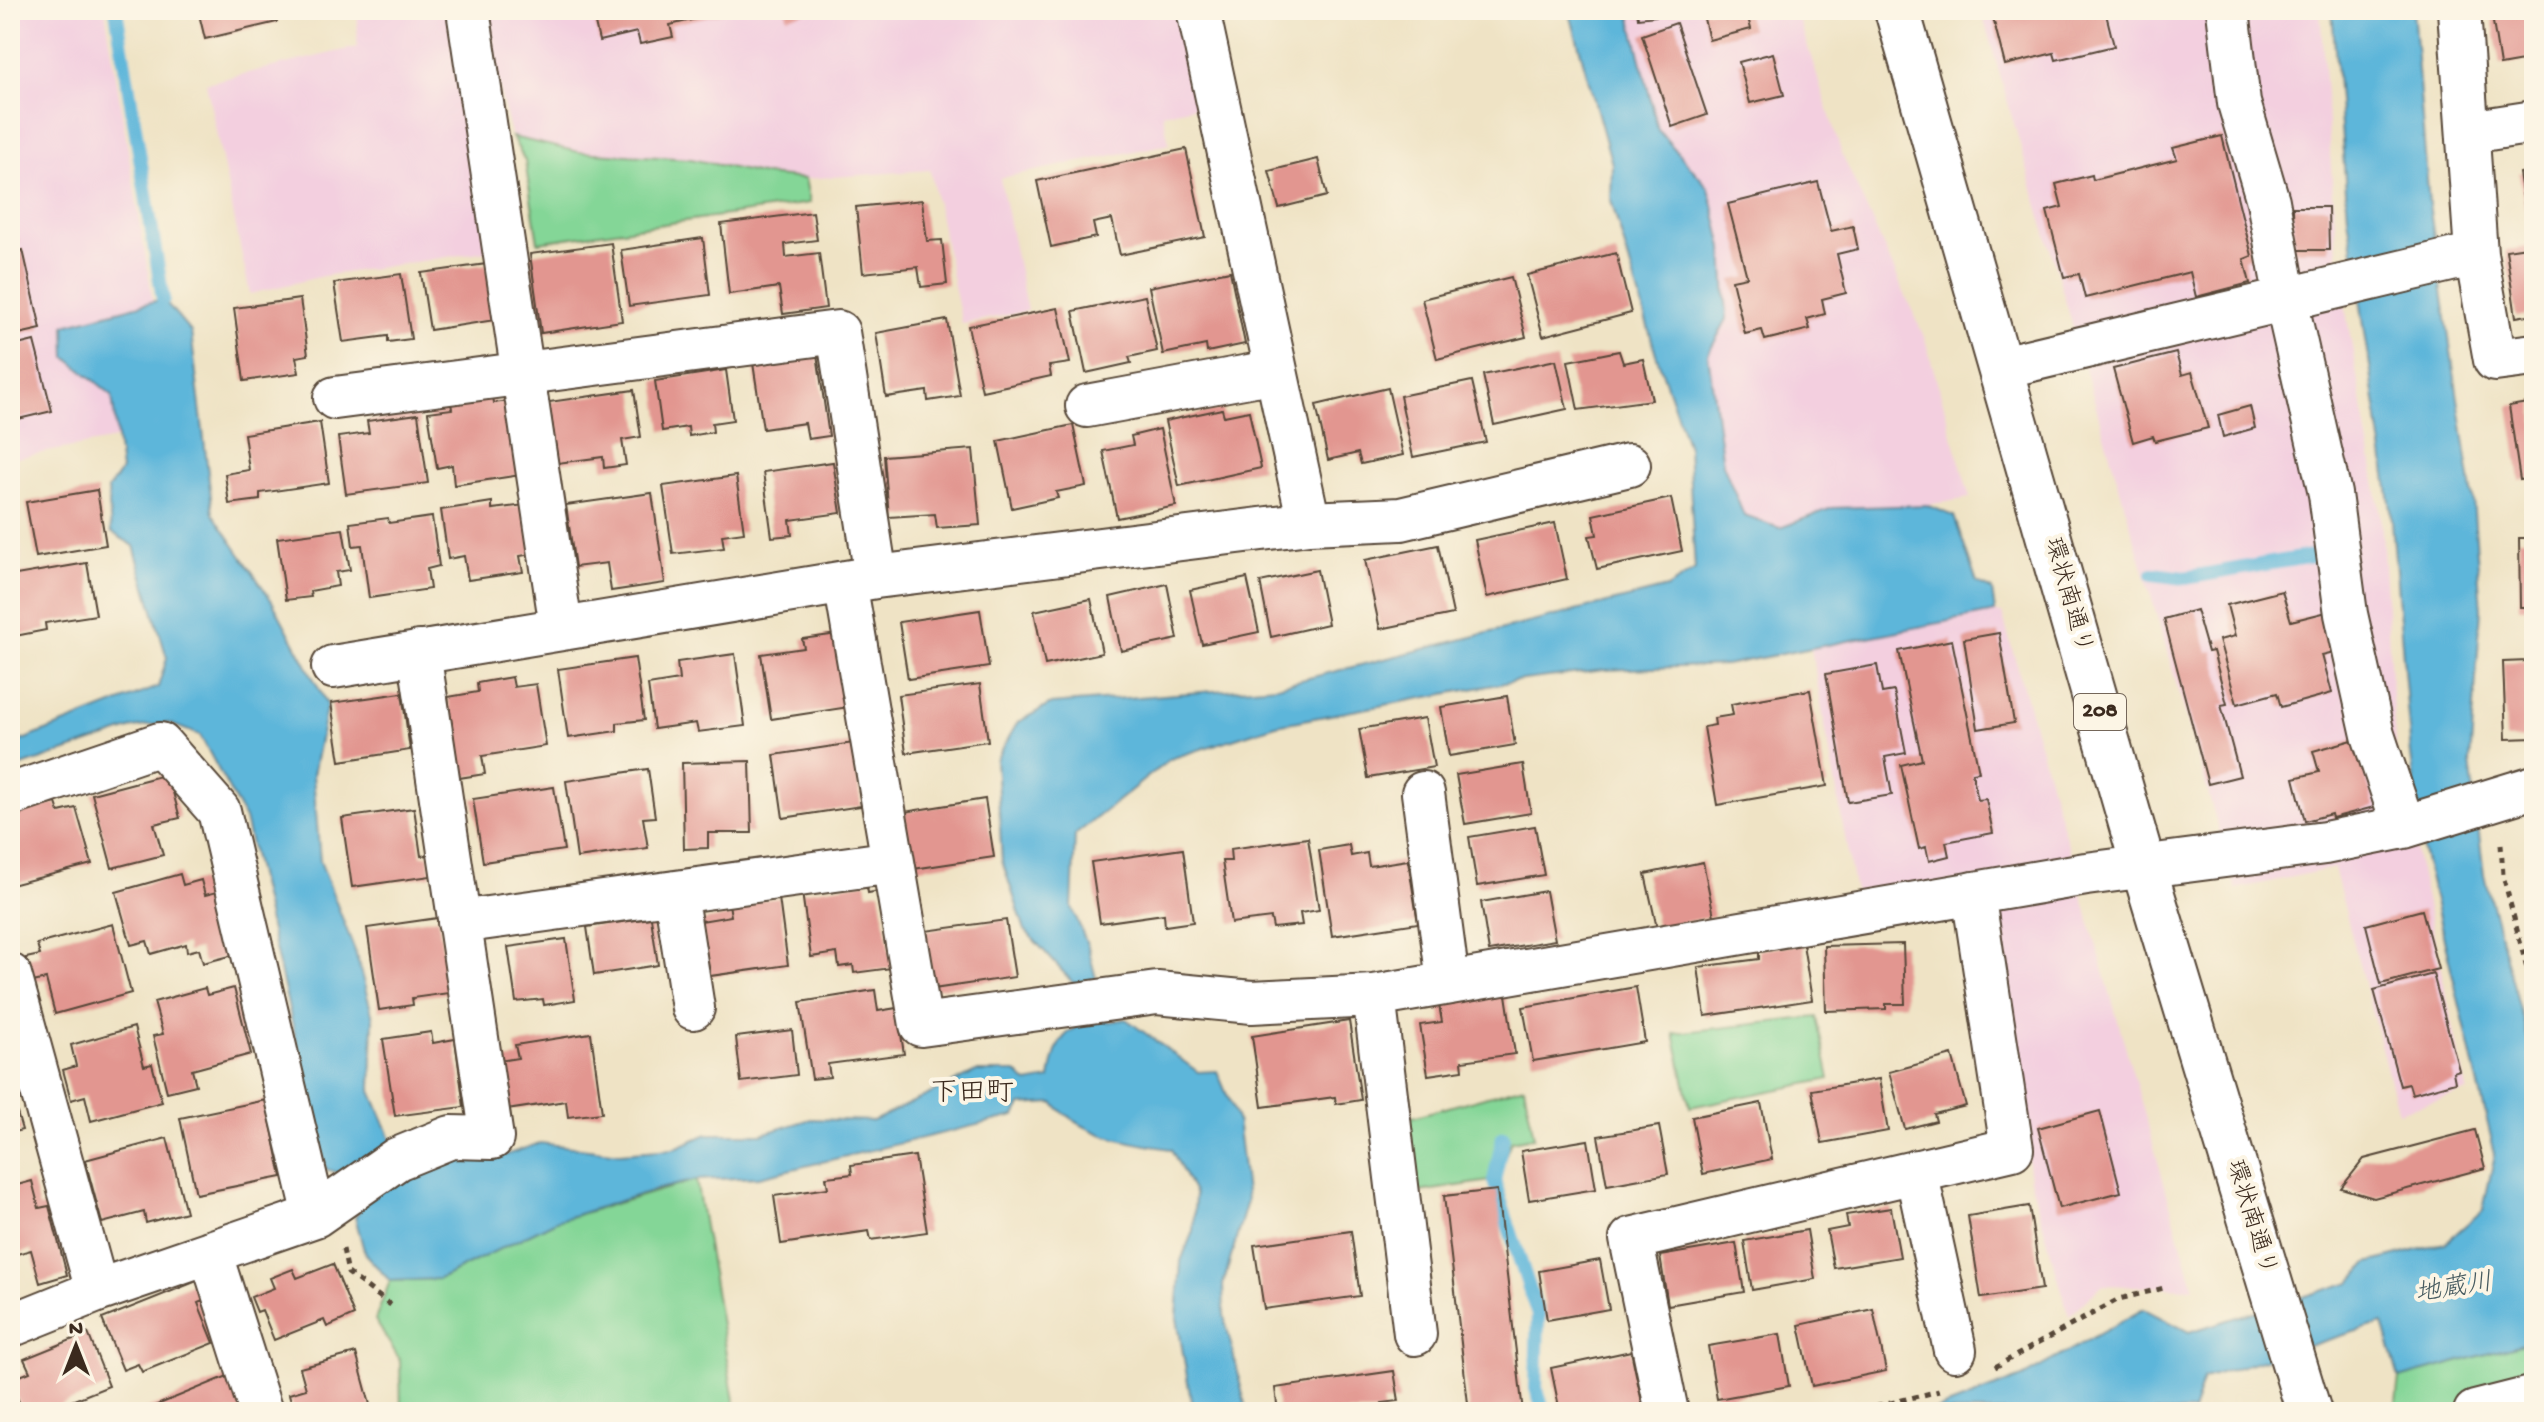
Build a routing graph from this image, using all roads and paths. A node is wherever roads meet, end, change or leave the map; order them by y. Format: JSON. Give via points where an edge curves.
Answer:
{"nodes":[{"id":1,"x":468,"y":10,"type":"edge"},
{"id":2,"x":1198,"y":10,"type":"edge"},
{"id":3,"x":1897,"y":10,"type":"edge"},
{"id":4,"x":2228,"y":10,"type":"edge"},
{"id":5,"x":2459,"y":10,"type":"edge"},
{"id":6,"x":2534,"y":122,"type":"edge"},
{"id":7,"x":2469,"y":132,"type":"junction"},
{"id":8,"x":2468,"y":256,"type":"junction"},
{"id":9,"x":2286,"y":300,"type":"junction"},
{"id":10,"x":2534,"y":355,"type":"edge"},
{"id":11,"x":2002,"y":367,"type":"junction"},
{"id":12,"x":1276,"y":371,"type":"junction"},
{"id":13,"x":521,"y":374,"type":"junction"},
{"id":14,"x":335,"y":398,"type":"dead end"},
{"id":15,"x":1087,"y":406,"type":"dead end"},
{"id":16,"x":1629,"y":465,"type":"dead end"},
{"id":17,"x":1309,"y":523,"type":"junction"},
{"id":18,"x":861,"y":580,"type":"junction"},
{"id":19,"x":561,"y":627,"type":"junction"},
{"id":20,"x":419,"y":652,"type":"junction"},
{"id":21,"x":333,"y":667,"type":"dead end"},
{"id":22,"x":1423,"y":793,"type":"dead end"},
{"id":23,"x":2516,"y":793,"type":"edge"},
{"id":24,"x":10,"y":795,"type":"edge"},
{"id":25,"x":2404,"y":827,"type":"junction"},
{"id":26,"x":893,"y":862,"type":"junction"},
{"id":27,"x":2143,"y":865,"type":"junction"},
{"id":28,"x":675,"y":892,"type":"junction"},
{"id":29,"x":1973,"y":893,"type":"junction"},
{"id":30,"x":459,"y":922,"type":"junction"},
{"id":31,"x":10,"y":975,"type":"edge"},
{"id":32,"x":1448,"y":981,"type":"junction"},
{"id":33,"x":1374,"y":996,"type":"junction"},
{"id":34,"x":2534,"y":996,"type":"edge"},
{"id":35,"x":693,"y":1008,"type":"dead end"},
{"id":36,"x":1916,"y":1171,"type":"junction"},
{"id":37,"x":329,"y":1206,"type":"junction"},
{"id":38,"x":210,"y":1252,"type":"junction"},
{"id":39,"x":2164,"y":1288,"type":"dead end"},
{"id":40,"x":97,"y":1291,"type":"junction"},
{"id":41,"x":392,"y":1306,"type":"dead end"},
{"id":42,"x":10,"y":1326,"type":"edge"},
{"id":43,"x":1415,"y":1334,"type":"dead end"},
{"id":44,"x":1964,"y":1370,"type":"junction"},
{"id":45,"x":2534,"y":1397,"type":"edge"},
{"id":46,"x":261,"y":1412,"type":"edge"},
{"id":47,"x":1667,"y":1412,"type":"edge"},
{"id":48,"x":1854,"y":1412,"type":"edge"},
{"id":49,"x":2309,"y":1412,"type":"edge"},
{"id":50,"x":2475,"y":1412,"type":"edge"}],
"edges":[{"from":1,"to":13,"type":"street"},
{"from":2,"to":12,"type":"street"},
{"from":3,"to":11,"type":"highway","name":"環状南通り","number":"208"},
{"from":4,"to":9,"type":"street","via":[[2239,103],[2268,201]]},
{"from":5,"to":7,"type":"street"},
{"from":6,"to":7,"type":"street"},
{"from":7,"to":8,"type":"street"},
{"from":8,"to":9,"type":"street"},
{"from":8,"to":10,"type":"street","via":[[2495,360]]},
{"from":9,"to":11,"type":"street"},
{"from":9,"to":25,"type":"street","via":[[2330,494],[2346,614],[2373,735]]},
{"from":11,"to":27,"type":"highway","name":"環状南通り","number":"208"},
{"from":12,"to":15,"type":"street"},
{"from":12,"to":17,"type":"street"},
{"from":13,"to":14,"type":"street"},
{"from":13,"to":18,"type":"street","via":[[838,332]]},
{"from":13,"to":19,"type":"street"},
{"from":16,"to":17,"type":"street","via":[[1401,519]]},
{"from":17,"to":18,"type":"street"},
{"from":18,"to":19,"type":"street"},
{"from":18,"to":26,"type":"street"},
{"from":19,"to":20,"type":"street"},
{"from":20,"to":21,"type":"street"},
{"from":20,"to":30,"type":"street"},
{"from":22,"to":32,"type":"street"},
{"from":23,"to":25,"type":"street"},
{"from":23,"to":34,"type":"path","via":[[2503,875]]},
{"from":24,"to":37,"type":"street","via":[[160,744],[219,811]]},
{"from":25,"to":27,"type":"street","via":[[2211,861]]},
{"from":26,"to":28,"type":"street"},
{"from":26,"to":33,"type":"street","via":[[921,1025],[1157,993],[1252,1002]]},
{"from":27,"to":29,"type":"street"},
{"from":27,"to":49,"type":"highway","name":"環状南通り","number":"208"},
{"from":28,"to":30,"type":"street"},
{"from":28,"to":35,"type":"street"},
{"from":29,"to":32,"type":"street"},
{"from":29,"to":36,"type":"street","via":[[2012,1149]]},
{"from":30,"to":37,"type":"street","via":[[492,1138],[451,1137],[397,1159]]},
{"from":31,"to":40,"type":"street"},
{"from":32,"to":33,"type":"street"},
{"from":33,"to":43,"type":"street"},
{"from":36,"to":44,"type":"street"},
{"from":36,"to":47,"type":"street","via":[[1631,1239]]},
{"from":37,"to":38,"type":"street"},
{"from":37,"to":41,"type":"path","via":[[348,1273]]},
{"from":38,"to":40,"type":"street"},
{"from":38,"to":46,"type":"street"},
{"from":39,"to":44,"type":"path","via":[[2119,1299]]},
{"from":40,"to":42,"type":"street"},
{"from":44,"to":48,"type":"path"},
{"from":45,"to":50,"type":"street"}]}
